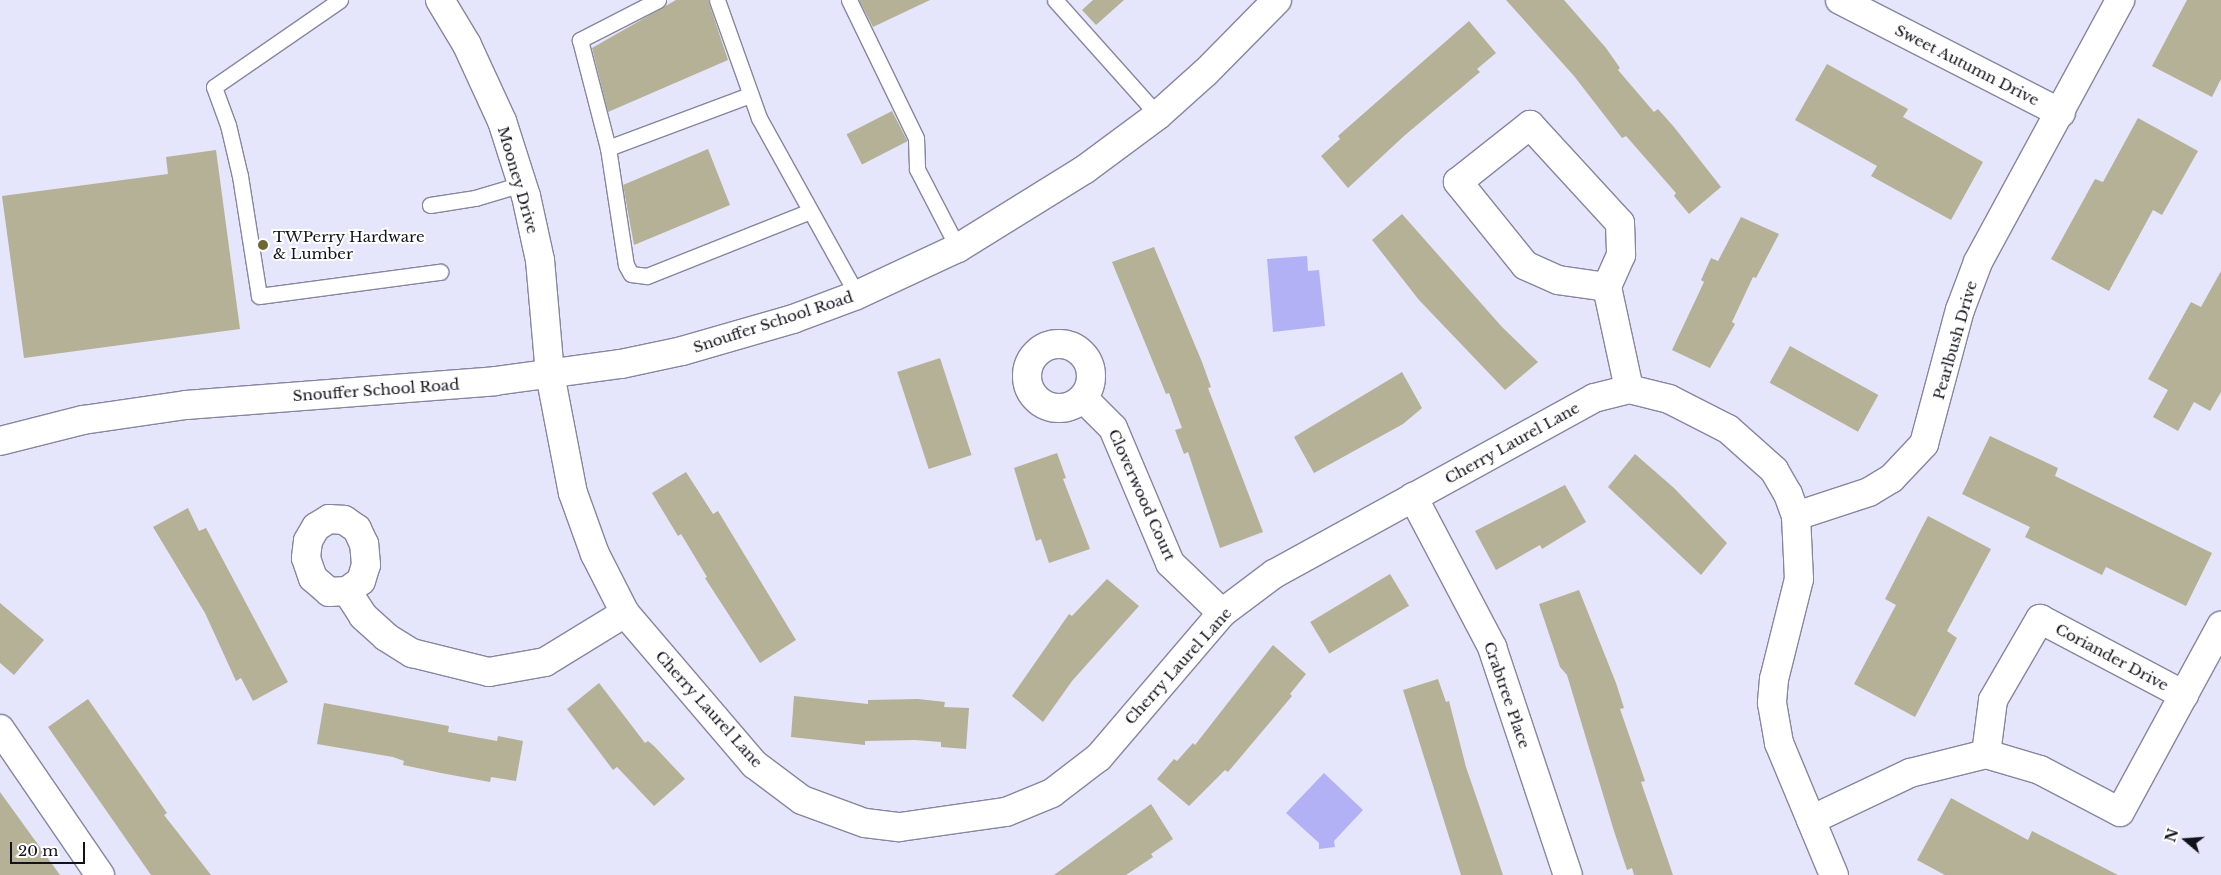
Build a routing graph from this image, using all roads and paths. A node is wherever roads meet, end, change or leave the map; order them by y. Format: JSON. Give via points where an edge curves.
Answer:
{"nodes":[{"id":1,"x":340,"y":0,"type":"edge"},
{"id":2,"x":440,"y":0,"type":"edge"},
{"id":3,"x":658,"y":0,"type":"edge"},
{"id":4,"x":717,"y":0,"type":"edge"},
{"id":5,"x":849,"y":0,"type":"edge"},
{"id":6,"x":1055,"y":0,"type":"edge"},
{"id":7,"x":1277,"y":0,"type":"edge"},
{"id":8,"x":1840,"y":0,"type":"edge"},
{"id":9,"x":2120,"y":0,"type":"edge"},
{"id":10,"x":1878,"y":8,"type":"edge"},
{"id":11,"x":750,"y":95,"type":"junction"},
{"id":12,"x":2061,"y":113,"type":"junction"},
{"id":13,"x":1158,"y":114,"type":"junction"},
{"id":14,"x":608,"y":148,"type":"junction"},
{"id":15,"x":522,"y":184,"type":"junction"},
{"id":16,"x":430,"y":206,"type":"dead end"},
{"id":17,"x":810,"y":211,"type":"junction"},
{"id":18,"x":958,"y":248,"type":"junction"},
{"id":19,"x":440,"y":272,"type":"dead end"},
{"id":20,"x":1607,"y":287,"type":"junction"},
{"id":21,"x":857,"y":295,"type":"junction"},
{"id":22,"x":550,"y":374,"type":"junction"},
{"id":23,"x":1629,"y":389,"type":"junction"},
{"id":24,"x":1083,"y":398,"type":"dead end"},
{"id":25,"x":0,"y":441,"type":"edge"},
{"id":26,"x":1412,"y":497,"type":"junction"},
{"id":27,"x":1796,"y":516,"type":"junction"},
{"id":28,"x":347,"y":592,"type":"dead end"},
{"id":29,"x":1222,"y":613,"type":"junction"},
{"id":30,"x":625,"y":614,"type":"junction"},
{"id":31,"x":2221,"y":626,"type":"edge"},
{"id":32,"x":2184,"y":695,"type":"junction"},
{"id":33,"x":0,"y":730,"type":"edge"},
{"id":34,"x":1986,"y":754,"type":"junction"},
{"id":35,"x":1811,"y":820,"type":"junction"},
{"id":36,"x":100,"y":875,"type":"edge"},
{"id":37,"x":1568,"y":875,"type":"edge"},
{"id":38,"x":1834,"y":875,"type":"edge"}],
"edges":[{"from":1,"to":19,"type":"lane","via":[[214,87],[228,125],[240,176],[259,296]]},
{"from":2,"to":15,"type":"street","name":"Mooney Drive","via":[[467,45],[502,121]]},
{"from":3,"to":14,"type":"lane","via":[[580,40]]},
{"from":4,"to":11,"type":"lane"},
{"from":5,"to":18,"type":"lane","via":[[916,138],[917,169]]},
{"from":6,"to":13,"type":"lane"},
{"from":7,"to":13,"type":"street","name":"Snouffer School Road","via":[[1206,72]]},
{"from":8,"to":10,"type":"street","name":"Sweet Autumn Drive"},
{"from":9,"to":12,"type":"street","name":"Pearlbush Drive"},
{"from":10,"to":12,"type":"street","name":"Sweet Autumn Drive"},
{"from":11,"to":14,"type":"lane"},
{"from":11,"to":17,"type":"lane","via":[[759,118]]},
{"from":12,"to":27,"type":"street","name":"Pearlbush Drive","via":[[1978,262],[1960,310],[1924,444],[1891,480],[1869,492]]},
{"from":13,"to":18,"type":"street","name":"Snouffer School Road","via":[[1084,170]]},
{"from":14,"to":17,"type":"lane","via":[[626,265],[631,274],[639,278]]},
{"from":15,"to":16,"type":"lane"},
{"from":15,"to":22,"type":"street","name":"Mooney Drive","via":[[540,260]]},
{"from":17,"to":21,"type":"lane"},
{"from":18,"to":21,"type":"street","name":"Snouffer School Road"},
{"from":20,"to":20,"type":"street","via":[[1620,254],[1620,223],[1530,125],[1458,182],[1525,265],[1558,280]]},
{"from":20,"to":23,"type":"street"},
{"from":21,"to":22,"type":"street","name":"Snouffer School Road","via":[[682,352]]},
{"from":22,"to":25,"type":"street","name":"Snouffer School Road","via":[[186,405],[83,420]]},
{"from":22,"to":30,"type":"street","name":"Cherry Laurel Lane","via":[[573,493],[595,554]]},
{"from":23,"to":26,"type":"street","name":"Cherry Laurel Lane","via":[[1594,398]]},
{"from":23,"to":27,"type":"street","name":"Cherry Laurel Lane","via":[[1668,399],[1728,429],[1774,470]]},
{"from":24,"to":29,"type":"street","name":"Cloverwood Court","via":[[1113,428],[1170,563]]},
{"from":26,"to":29,"type":"street","name":"Cherry Laurel Lane","via":[[1274,574]]},
{"from":26,"to":37,"type":"street","name":"Crabtree Place","via":[[1492,647]]},
{"from":27,"to":35,"type":"street","name":"Cherry Laurel Lane","via":[[1799,579],[1774,679],[1772,703],[1779,743]]},
{"from":28,"to":30,"type":"street","via":[[363,616],[380,632],[412,653],[489,672],[545,662]]},
{"from":29,"to":30,"type":"street","name":"Cherry Laurel Lane","via":[[1099,757],[1052,793],[1006,812],[900,827],[865,823],[802,800],[754,764]]},
{"from":31,"to":32,"type":"street","name":"Coriander Drive"},
{"from":32,"to":34,"type":"street","name":"Coriander Drive","via":[[2120,812],[2040,770]]},
{"from":32,"to":34,"type":"street","name":"Coriander Drive","via":[[2040,619],[1993,700]]},
{"from":33,"to":36,"type":"street"},
{"from":34,"to":35,"type":"street","via":[[1910,773]]},
{"from":35,"to":38,"type":"street","name":"Cherry Laurel Lane"}]}
